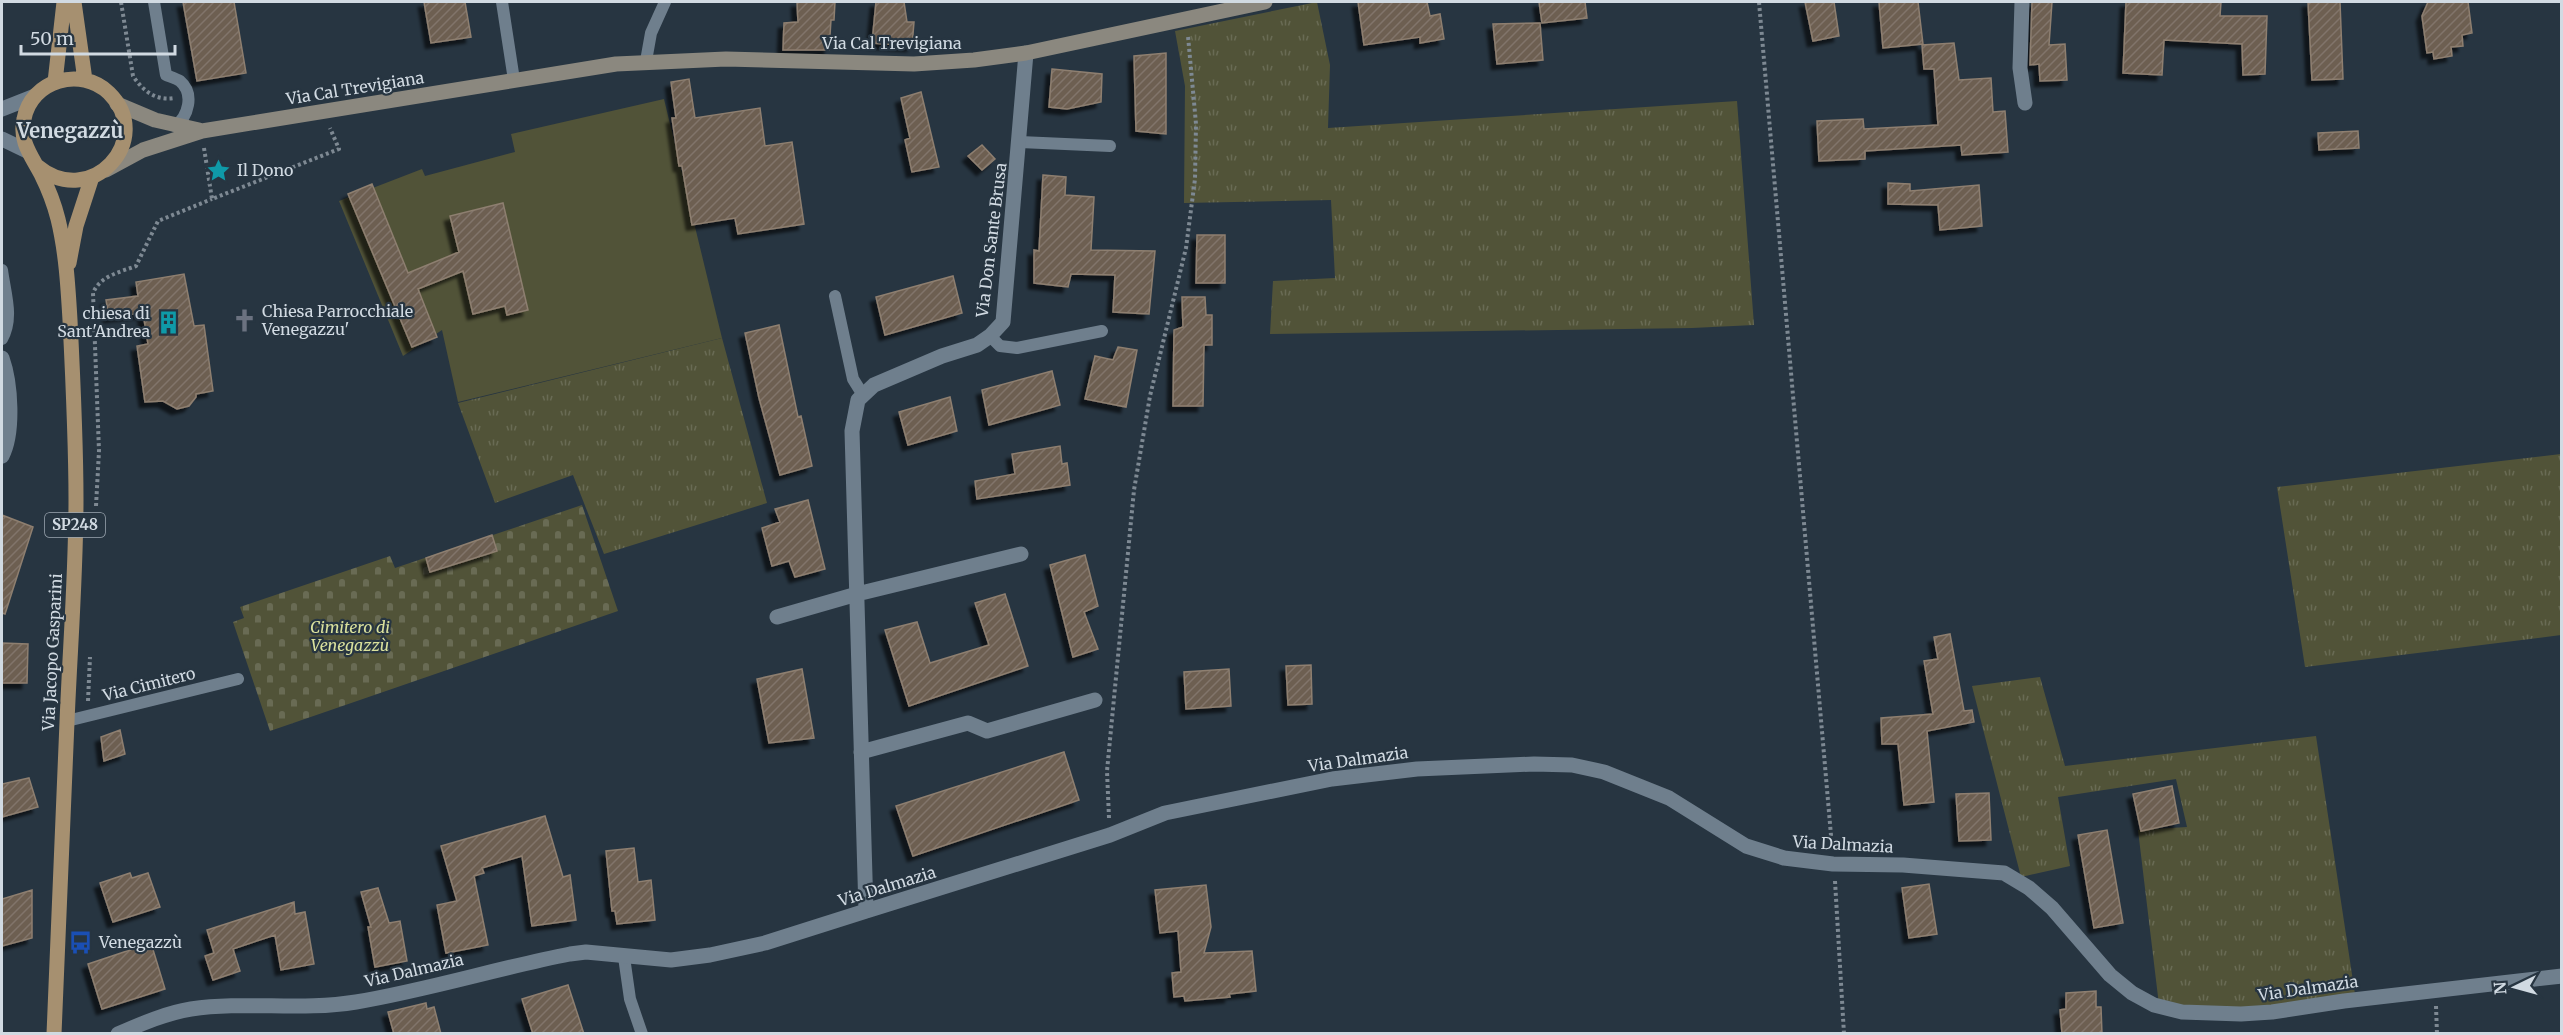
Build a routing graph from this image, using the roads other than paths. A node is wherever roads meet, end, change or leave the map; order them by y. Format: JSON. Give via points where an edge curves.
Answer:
{"nodes":[{"id":1,"x":64,"y":2,"type":"edge"},
{"id":2,"x":74,"y":2,"type":"edge"},
{"id":3,"x":154,"y":2,"type":"edge"},
{"id":4,"x":502,"y":2,"type":"edge"},
{"id":5,"x":665,"y":2,"type":"edge"},
{"id":6,"x":1265,"y":2,"type":"edge"},
{"id":7,"x":2022,"y":2,"type":"edge"},
{"id":8,"x":1026,"y":53,"type":"junction"},
{"id":9,"x":646,"y":61,"type":"junction"},
{"id":10,"x":85,"y":80,"type":"junction"},
{"id":11,"x":514,"y":80,"type":"junction"},
{"id":12,"x":55,"y":82,"type":"junction"},
{"id":13,"x":35,"y":96,"type":"junction"},
{"id":14,"x":117,"y":104,"type":"junction"},
{"id":15,"x":2025,"y":104,"type":"dead end"},
{"id":16,"x":2,"y":109,"type":"edge"},
{"id":17,"x":175,"y":126,"type":"junction"},
{"id":18,"x":203,"y":138,"type":"junction"},
{"id":19,"x":2,"y":139,"type":"edge"},
{"id":20,"x":1020,"y":141,"type":"junction"},
{"id":21,"x":1110,"y":146,"type":"dead end"},
{"id":22,"x":27,"y":151,"type":"junction"},
{"id":23,"x":37,"y":166,"type":"junction"},
{"id":24,"x":99,"y":174,"type":"junction"},
{"id":25,"x":2,"y":270,"type":"edge"},
{"id":26,"x":67,"y":272,"type":"junction"},
{"id":27,"x":3,"y":294,"type":"edge"},
{"id":28,"x":835,"y":296,"type":"dead end"},
{"id":29,"x":1102,"y":331,"type":"dead end"},
{"id":30,"x":990,"y":336,"type":"junction"},
{"id":31,"x":2,"y":339,"type":"edge"},
{"id":32,"x":2,"y":358,"type":"edge"},
{"id":33,"x":863,"y":395,"type":"junction"},
{"id":34,"x":2,"y":456,"type":"edge"},
{"id":35,"x":1021,"y":554,"type":"dead end"},
{"id":36,"x":857,"y":594,"type":"junction"},
{"id":37,"x":777,"y":617,"type":"dead end"},
{"id":38,"x":238,"y":679,"type":"dead end"},
{"id":39,"x":1095,"y":700,"type":"dead end"},
{"id":40,"x":67,"y":721,"type":"junction"},
{"id":41,"x":861,"y":752,"type":"junction"},
{"id":42,"x":866,"y":911,"type":"junction"},
{"id":43,"x":624,"y":957,"type":"junction"},
{"id":44,"x":2562,"y":976,"type":"edge"},
{"id":45,"x":54,"y":1034,"type":"edge"},
{"id":46,"x":118,"y":1034,"type":"edge"},
{"id":47,"x":642,"y":1034,"type":"edge"}],
"edges":[{"from":1,"to":12,"type":"main road"},
{"from":2,"to":10,"type":"main road"},
{"from":3,"to":17,"type":"lane","via":[[166,75],[180,81],[189,100],[186,113]]},
{"from":4,"to":11,"type":"lane"},
{"from":5,"to":9,"type":"lane","via":[[651,33]]},
{"from":6,"to":8,"type":"street","name":"Via Cal Trevigiana"},
{"from":7,"to":15,"type":"street","via":[[2020,68]]},
{"from":8,"to":9,"type":"street","name":"Via Cal Trevigiana","via":[[914,64],[726,58]]},
{"from":8,"to":20,"type":"street","name":"Via Don Sante Brusa"},
{"from":9,"to":11,"type":"street","name":"Via Cal Trevigiana"},
{"from":10,"to":12,"type":"main road"},
{"from":10,"to":14,"type":"main road","via":[[109,93]]},
{"from":11,"to":18,"type":"street","name":"Via Cal Trevigiana"},
{"from":12,"to":13,"type":"main road"},
{"from":13,"to":16,"type":"street"},
{"from":13,"to":22,"type":"main road","name":"Via Jacopo Gasparini","number":"SP248","via":[[24,118],[22,134]]},
{"from":14,"to":17,"type":"street","name":"Via Cal Trevigiana"},
{"from":14,"to":24,"type":"main road","name":"Via Jacopo Gasparini","number":"SP248","via":[[123,116],[124,135],[116,158]]},
{"from":17,"to":18,"type":"street","name":"Via Cal Trevigiana"},
{"from":18,"to":24,"type":"street","name":"Via Cal Trevigiana","via":[[143,150]]},
{"from":19,"to":22,"type":"street"},
{"from":20,"to":21,"type":"lane"},
{"from":20,"to":30,"type":"street","name":"Via Don Sante Brusa","via":[[1003,322]]},
{"from":22,"to":23,"type":"main road","name":"Via Jacopo Gasparini","number":"SP248"},
{"from":23,"to":24,"type":"main road","name":"Via Jacopo Gasparini","number":"SP248","via":[[63,180]]},
{"from":23,"to":26,"type":"main road","name":"Via Jacopo Gasparini","number":"SP248","via":[[59,221]]},
{"from":24,"to":26,"type":"main road","name":"Via Jacopo Gasparini","number":"SP248","via":[[76,225]]},
{"from":25,"to":27,"type":"lane"},
{"from":26,"to":40,"type":"main road","name":"Via Jacopo Gasparini","number":"SP248","via":[[76,502]]},
{"from":27,"to":31,"type":"lane","via":[[9,319]]},
{"from":28,"to":33,"type":"lane","via":[[853,379]]},
{"from":29,"to":30,"type":"lane","via":[[1017,348],[1000,346]]},
{"from":30,"to":33,"type":"street","name":"Via Don Sante Brusa","via":[[977,345],[874,385]]},
{"from":32,"to":34,"type":"street","via":[[10,428]]},
{"from":33,"to":36,"type":"street","via":[[858,400],[852,431]]},
{"from":35,"to":36,"type":"street"},
{"from":36,"to":37,"type":"street"},
{"from":36,"to":41,"type":"street"},
{"from":38,"to":40,"type":"lane","name":"Via Cimitero"},
{"from":39,"to":41,"type":"street","via":[[987,732],[968,723]]},
{"from":40,"to":45,"type":"main road","name":"Via Jacopo Gasparini","number":"SP248"},
{"from":41,"to":42,"type":"street"},
{"from":42,"to":43,"type":"street","name":"Via Dalmazia","via":[[710,956],[671,960]]},
{"from":42,"to":44,"type":"street","name":"Via Dalmazia","via":[[1165,813],[1332,779],[1417,769],[1572,765],[1604,772],[1669,798],[1746,846],[1784,858],[2004,873],[2030,888],[2052,908],[2110,975],[2132,993],[2154,1005],[2182,1012],[2241,1014]]},
{"from":43,"to":46,"type":"street","name":"Via Dalmazia","via":[[570,954],[357,1002],[191,1009]]},
{"from":43,"to":47,"type":"lane","via":[[630,999]]}]}
